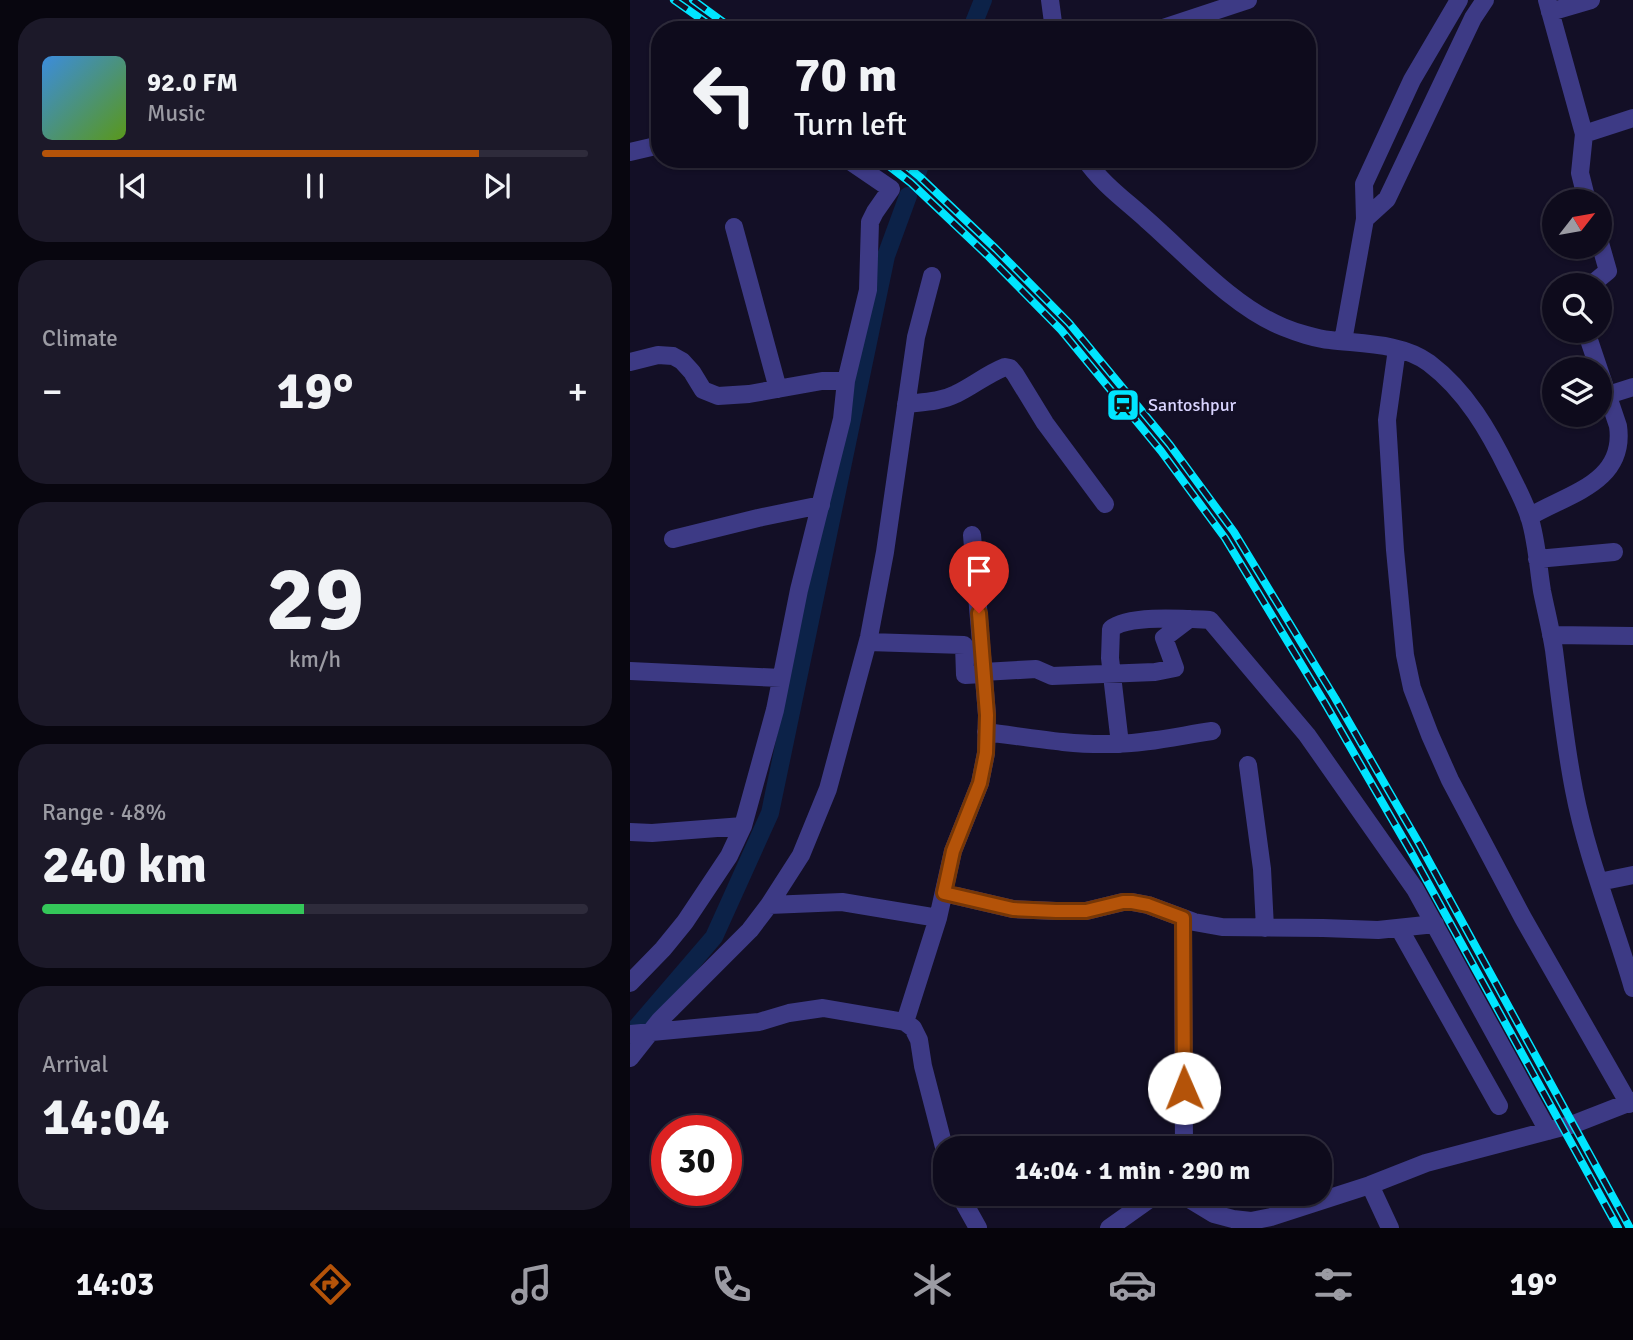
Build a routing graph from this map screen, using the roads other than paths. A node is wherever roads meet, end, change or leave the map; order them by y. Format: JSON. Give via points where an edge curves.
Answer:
{"nodes":[{"id":1,"x":1050,"y":0,"type":"edge"},
{"id":2,"x":1248,"y":0,"type":"edge"},
{"id":3,"x":1485,"y":0,"type":"edge"},
{"id":4,"x":1591,"y":0,"type":"edge"},
{"id":5,"x":1456,"y":1,"type":"edge"},
{"id":6,"x":1548,"y":6,"type":"edge"},
{"id":7,"x":1472,"y":18,"type":"junction"},
{"id":8,"x":1053,"y":21,"type":"edge"},
{"id":9,"x":1184,"y":21,"type":"edge"},
{"id":10,"x":1633,"y":118,"type":"edge"},
{"id":11,"x":1584,"y":134,"type":"junction"},
{"id":12,"x":651,"y":147,"type":"edge"},
{"id":13,"x":630,"y":152,"type":"edge"},
{"id":14,"x":860,"y":168,"type":"edge"},
{"id":15,"x":1091,"y":168,"type":"edge"},
{"id":16,"x":1584,"y":189,"type":"edge"},
{"id":17,"x":1365,"y":219,"type":"junction"},
{"id":18,"x":734,"y":227,"type":"dead end"},
{"id":19,"x":932,"y":276,"type":"dead end"},
{"id":20,"x":1343,"y":341,"type":"junction"},
{"id":21,"x":1396,"y":349,"type":"junction"},
{"id":22,"x":630,"y":362,"type":"edge"},
{"id":23,"x":846,"y":381,"type":"junction"},
{"id":24,"x":1633,"y":387,"type":"edge"},
{"id":25,"x":778,"y":389,"type":"junction"},
{"id":26,"x":1612,"y":394,"type":"edge"},
{"id":27,"x":906,"y":404,"type":"junction"},
{"id":28,"x":1612,"y":407,"type":"edge"},
{"id":29,"x":1625,"y":453,"type":"edge"},
{"id":30,"x":1105,"y":504,"type":"dead end"},
{"id":31,"x":821,"y":505,"type":"junction"},
{"id":32,"x":1529,"y":517,"type":"junction"},
{"id":33,"x":972,"y":535,"type":"dead end"},
{"id":34,"x":673,"y":539,"type":"dead end"},
{"id":35,"x":1614,"y":552,"type":"dead end"},
{"id":36,"x":1537,"y":559,"type":"junction"},
{"id":37,"x":1189,"y":619,"type":"junction"},
{"id":38,"x":1551,"y":635,"type":"junction"},
{"id":39,"x":1633,"y":636,"type":"edge"},
{"id":40,"x":868,"y":642,"type":"junction"},
{"id":41,"x":630,"y":671,"type":"edge"},
{"id":42,"x":984,"y":673,"type":"junction"},
{"id":43,"x":1112,"y":674,"type":"junction"},
{"id":44,"x":781,"y":678,"type":"junction"},
{"id":45,"x":1212,"y":731,"type":"dead end"},
{"id":46,"x":986,"y":732,"type":"junction"},
{"id":47,"x":1120,"y":744,"type":"junction"},
{"id":48,"x":1248,"y":765,"type":"dead end"},
{"id":49,"x":743,"y":826,"type":"junction"},
{"id":50,"x":630,"y":832,"type":"edge"},
{"id":51,"x":1633,"y":874,"type":"edge"},
{"id":52,"x":1599,"y":881,"type":"junction"},
{"id":53,"x":944,"y":893,"type":"junction"},
{"id":54,"x":769,"y":905,"type":"junction"},
{"id":55,"x":938,"y":918,"type":"junction"},
{"id":56,"x":1183,"y":918,"type":"junction"},
{"id":57,"x":1435,"y":924,"type":"junction"},
{"id":58,"x":1265,"y":928,"type":"junction"},
{"id":59,"x":1399,"y":928,"type":"junction"},
{"id":60,"x":630,"y":983,"type":"edge"},
{"id":61,"x":1633,"y":988,"type":"edge"},
{"id":62,"x":905,"y":1022,"type":"junction"},
{"id":63,"x":639,"y":1033,"type":"edge"},
{"id":64,"x":630,"y":1058,"type":"edge"},
{"id":65,"x":1631,"y":1102,"type":"edge"},
{"id":66,"x":1499,"y":1106,"type":"dead end"},
{"id":67,"x":1548,"y":1131,"type":"junction"},
{"id":68,"x":941,"y":1136,"type":"edge"},
{"id":69,"x":1184,"y":1136,"type":"edge"},
{"id":70,"x":1370,"y":1185,"type":"junction"},
{"id":71,"x":966,"y":1206,"type":"edge"},
{"id":72,"x":1140,"y":1206,"type":"edge"},
{"id":73,"x":1200,"y":1206,"type":"edge"},
{"id":74,"x":1235,"y":1224,"type":"edge"},
{"id":75,"x":978,"y":1228,"type":"edge"},
{"id":76,"x":1109,"y":1228,"type":"edge"},
{"id":77,"x":1390,"y":1228,"type":"edge"}],
"edges":[{"from":1,"to":8,"type":"street"},
{"from":2,"to":9,"type":"street"},
{"from":3,"to":7,"type":"street"},
{"from":4,"to":6,"type":"street"},
{"from":5,"to":7,"type":"street"},
{"from":5,"to":17,"type":"street","via":[[1412,80],[1364,184]]},
{"from":6,"to":11,"type":"street"},
{"from":7,"to":17,"type":"street","via":[[1387,199]]},
{"from":10,"to":11,"type":"street"},
{"from":11,"to":16,"type":"street","via":[[1580,173]]},
{"from":12,"to":13,"type":"street"},
{"from":14,"to":23,"type":"street","via":[[891,189],[870,222],[868,290]]},
{"from":15,"to":20,"type":"street","via":[[1251,310],[1282,327]]},
{"from":17,"to":20,"type":"street"},
{"from":18,"to":25,"type":"street"},
{"from":19,"to":27,"type":"street","via":[[916,337]]},
{"from":20,"to":21,"type":"street"},
{"from":21,"to":32,"type":"street","via":[[1429,363],[1468,400]]},
{"from":21,"to":65,"type":"street","via":[[1387,420],[1405,655],[1412,688],[1450,780],[1523,918]]},
{"from":22,"to":25,"type":"street","via":[[673,356],[692,372],[703,390],[718,396]]},
{"from":23,"to":25,"type":"street"},
{"from":23,"to":31,"type":"street","via":[[842,419]]},
{"from":24,"to":26,"type":"street"},
{"from":27,"to":30,"type":"street","via":[[937,401],[997,370],[1010,368]]},
{"from":27,"to":40,"type":"street","via":[[886,552]]},
{"from":28,"to":29,"type":"street"},
{"from":29,"to":32,"type":"street","via":[[1595,481]]},
{"from":31,"to":34,"type":"street"},
{"from":31,"to":44,"type":"street"},
{"from":32,"to":36,"type":"street"},
{"from":33,"to":42,"type":"street"},
{"from":35,"to":36,"type":"street"},
{"from":36,"to":38,"type":"street"},
{"from":37,"to":43,"type":"street","via":[[1167,617],[1115,625],[1110,634]]},
{"from":37,"to":43,"type":"street","via":[[1164,638],[1175,668]]},
{"from":37,"to":57,"type":"street","via":[[1210,620],[1307,735]]},
{"from":38,"to":39,"type":"street"},
{"from":38,"to":52,"type":"street","via":[[1574,793]]},
{"from":40,"to":42,"type":"street","via":[[964,645],[965,675]]},
{"from":40,"to":54,"type":"street","via":[[828,789],[801,855]]},
{"from":41,"to":44,"type":"street"},
{"from":42,"to":43,"type":"street","via":[[1036,669],[1052,676]]},
{"from":42,"to":46,"type":"street"},
{"from":43,"to":47,"type":"street"},
{"from":44,"to":49,"type":"street"},
{"from":45,"to":47,"type":"street"},
{"from":46,"to":47,"type":"street"},
{"from":46,"to":53,"type":"street","via":[[980,783],[953,851]]},
{"from":48,"to":58,"type":"street"},
{"from":49,"to":50,"type":"street"},
{"from":49,"to":60,"type":"street","via":[[729,856],[685,922]]},
{"from":51,"to":52,"type":"street"},
{"from":52,"to":61,"type":"street"},
{"from":53,"to":55,"type":"street"},
{"from":53,"to":56,"type":"street","via":[[1013,909],[1086,911],[1132,902]]},
{"from":54,"to":55,"type":"street","via":[[842,902]]},
{"from":54,"to":63,"type":"street","via":[[750,930]]},
{"from":55,"to":62,"type":"street"},
{"from":56,"to":58,"type":"street","via":[[1222,927]]},
{"from":56,"to":69,"type":"street"},
{"from":57,"to":59,"type":"street"},
{"from":57,"to":67,"type":"street"},
{"from":58,"to":59,"type":"street"},
{"from":59,"to":66,"type":"street"},
{"from":62,"to":63,"type":"street","via":[[823,1008],[759,1022]]},
{"from":62,"to":68,"type":"street","via":[[919,1040]]},
{"from":63,"to":64,"type":"street"},
{"from":65,"to":67,"type":"street"},
{"from":67,"to":70,"type":"street","via":[[1426,1163]]},
{"from":70,"to":74,"type":"street"},
{"from":70,"to":77,"type":"street"},
{"from":71,"to":75,"type":"street"},
{"from":72,"to":76,"type":"street"},
{"from":73,"to":74,"type":"street"}]}
